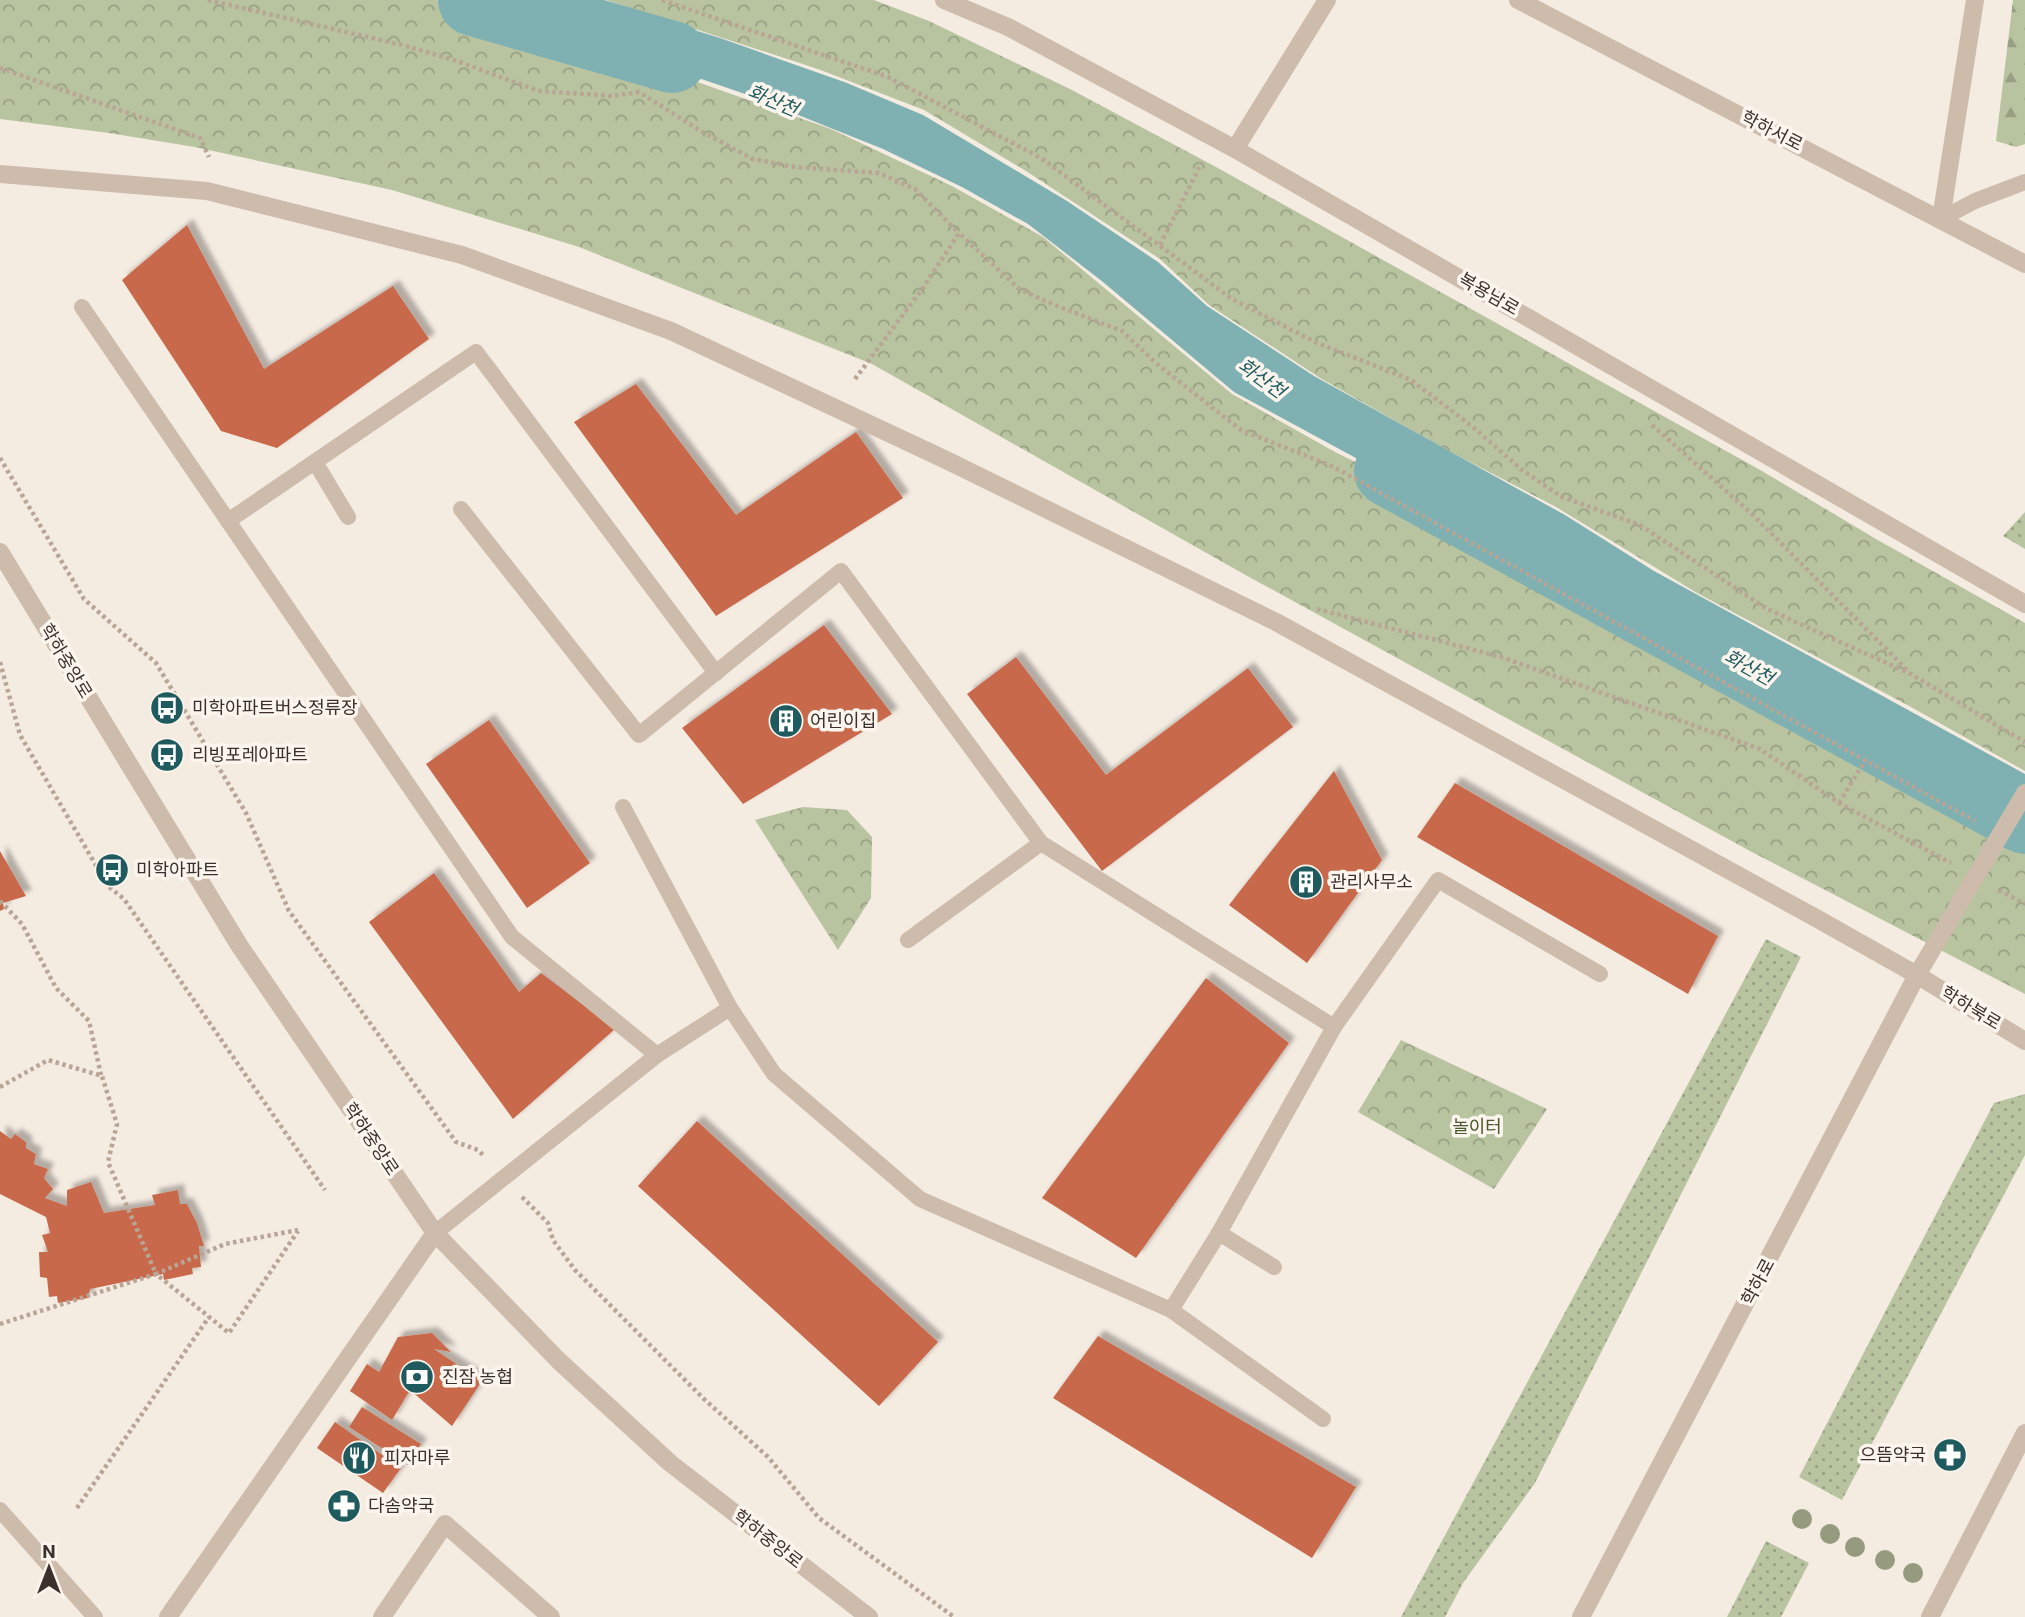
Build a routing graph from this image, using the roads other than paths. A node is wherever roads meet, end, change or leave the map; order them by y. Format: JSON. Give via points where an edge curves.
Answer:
{"nodes":[{"id":1,"x":944,"y":0,"type":"edge"},
{"id":2,"x":1327,"y":0,"type":"edge"},
{"id":3,"x":1518,"y":0,"type":"edge"},
{"id":4,"x":1975,"y":0,"type":"edge"},
{"id":5,"x":1235,"y":149,"type":"junction"},
{"id":6,"x":0,"y":174,"type":"edge"},
{"id":7,"x":2025,"y":182,"type":"edge"},
{"id":8,"x":1941,"y":219,"type":"junction"},
{"id":9,"x":2025,"y":264,"type":"edge"},
{"id":10,"x":82,"y":307,"type":"dead end"},
{"id":11,"x":315,"y":462,"type":"junction"},
{"id":12,"x":461,"y":509,"type":"dead end"},
{"id":13,"x":348,"y":517,"type":"dead end"},
{"id":14,"x":228,"y":521,"type":"junction"},
{"id":15,"x":0,"y":552,"type":"edge"},
{"id":16,"x":2025,"y":604,"type":"edge"},
{"id":17,"x":716,"y":673,"type":"junction"},
{"id":18,"x":2025,"y":793,"type":"edge"},
{"id":19,"x":623,"y":807,"type":"dead end"},
{"id":20,"x":1041,"y":844,"type":"junction"},
{"id":21,"x":908,"y":940,"type":"dead end"},
{"id":22,"x":1600,"y":974,"type":"dead end"},
{"id":23,"x":1917,"y":975,"type":"junction"},
{"id":24,"x":730,"y":1007,"type":"junction"},
{"id":25,"x":1334,"y":1027,"type":"junction"},
{"id":26,"x":2025,"y":1041,"type":"edge"},
{"id":27,"x":657,"y":1055,"type":"junction"},
{"id":28,"x":435,"y":1233,"type":"junction"},
{"id":29,"x":1219,"y":1233,"type":"junction"},
{"id":30,"x":1274,"y":1267,"type":"dead end"},
{"id":31,"x":1171,"y":1310,"type":"junction"},
{"id":32,"x":1323,"y":1419,"type":"dead end"},
{"id":33,"x":2025,"y":1433,"type":"edge"},
{"id":34,"x":0,"y":1510,"type":"edge"},
{"id":35,"x":95,"y":1617,"type":"edge"},
{"id":36,"x":168,"y":1617,"type":"edge"},
{"id":37,"x":382,"y":1617,"type":"edge"},
{"id":38,"x":551,"y":1617,"type":"edge"},
{"id":39,"x":869,"y":1617,"type":"edge"},
{"id":40,"x":1581,"y":1617,"type":"edge"},
{"id":41,"x":1930,"y":1617,"type":"edge"}],
"edges":[{"from":1,"to":5,"type":"street","name":"복용남로","via":[[1008,27]]},
{"from":2,"to":5,"type":"street"},
{"from":3,"to":8,"type":"street","name":"학하서로"},
{"from":4,"to":8,"type":"street"},
{"from":5,"to":16,"type":"street","name":"복용남로"},
{"from":6,"to":23,"type":"street","name":"학하북로","via":[[206,191],[462,255],[671,331],[1276,622]]},
{"from":7,"to":8,"type":"lane"},
{"from":8,"to":9,"type":"street","name":"학하서로"},
{"from":10,"to":14,"type":"lane"},
{"from":11,"to":13,"type":"lane"},
{"from":11,"to":14,"type":"lane"},
{"from":11,"to":17,"type":"lane","via":[[476,352]]},
{"from":12,"to":17,"type":"lane","via":[[639,735]]},
{"from":14,"to":27,"type":"lane","via":[[512,937]]},
{"from":15,"to":28,"type":"street","name":"학하중앙로","via":[[239,945]]},
{"from":17,"to":20,"type":"lane","via":[[841,571]]},
{"from":18,"to":23,"type":"street","name":"학하로"},
{"from":19,"to":24,"type":"lane"},
{"from":20,"to":21,"type":"lane"},
{"from":20,"to":25,"type":"lane"},
{"from":22,"to":25,"type":"lane","via":[[1438,880]]},
{"from":23,"to":26,"type":"street","name":"학하북로"},
{"from":23,"to":40,"type":"street","name":"학하로"},
{"from":24,"to":27,"type":"lane"},
{"from":24,"to":31,"type":"lane","via":[[775,1074],[920,1199]]},
{"from":25,"to":29,"type":"lane"},
{"from":27,"to":28,"type":"lane"},
{"from":28,"to":36,"type":"street"},
{"from":28,"to":39,"type":"street","name":"학하중앙로","via":[[559,1361],[670,1463]]},
{"from":29,"to":30,"type":"lane"},
{"from":29,"to":31,"type":"lane"},
{"from":31,"to":32,"type":"lane"},
{"from":33,"to":41,"type":"street"},
{"from":34,"to":35,"type":"lane"},
{"from":37,"to":38,"type":"street","via":[[445,1524]]}]}
